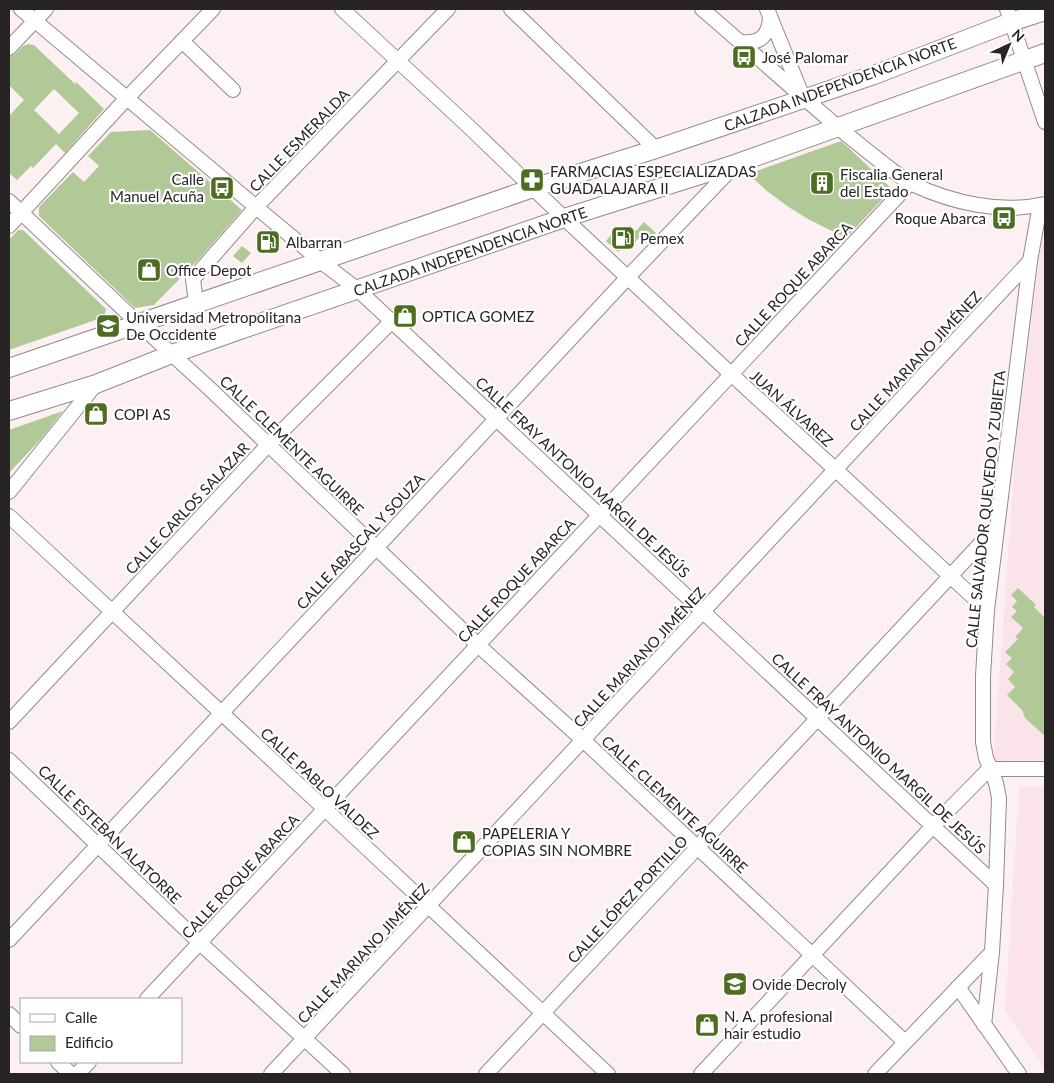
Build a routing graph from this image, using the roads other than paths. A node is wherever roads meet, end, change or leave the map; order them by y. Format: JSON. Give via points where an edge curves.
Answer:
{"nodes":[{"id":1,"x":21,"y":9,"type":"edge"},
{"id":2,"x":46,"y":9,"type":"edge"},
{"id":3,"x":213,"y":9,"type":"edge"},
{"id":4,"x":342,"y":9,"type":"edge"},
{"id":5,"x":448,"y":9,"type":"edge"},
{"id":6,"x":511,"y":9,"type":"edge"},
{"id":7,"x":702,"y":9,"type":"edge"},
{"id":8,"x":1045,"y":11,"type":"edge"},
{"id":9,"x":768,"y":13,"type":"edge"},
{"id":10,"x":1009,"y":15,"type":"edge"},
{"id":11,"x":35,"y":20,"type":"junction"},
{"id":12,"x":182,"y":42,"type":"junction"},
{"id":13,"x":741,"y":42,"type":"junction"},
{"id":14,"x":9,"y":48,"type":"edge"},
{"id":15,"x":1045,"y":53,"type":"edge"},
{"id":16,"x":1024,"y":60,"type":"junction"},
{"id":17,"x":398,"y":62,"type":"junction"},
{"id":18,"x":233,"y":90,"type":"dead end"},
{"id":19,"x":127,"y":98,"type":"junction"},
{"id":20,"x":804,"y":98,"type":"junction"},
{"id":21,"x":1045,"y":122,"type":"edge"},
{"id":22,"x":838,"y":127,"type":"junction"},
{"id":23,"x":656,"y":149,"type":"junction"},
{"id":24,"x":735,"y":164,"type":"junction"},
{"id":25,"x":910,"y":183,"type":"junction"},
{"id":26,"x":533,"y":188,"type":"junction"},
{"id":27,"x":9,"y":201,"type":"edge"},
{"id":28,"x":1043,"y":204,"type":"edge"},
{"id":29,"x":256,"y":207,"type":"junction"},
{"id":30,"x":21,"y":213,"type":"junction"},
{"id":31,"x":564,"y":218,"type":"junction"},
{"id":32,"x":9,"y":226,"type":"edge"},
{"id":33,"x":321,"y":261,"type":"junction"},
{"id":34,"x":1030,"y":262,"type":"junction"},
{"id":35,"x":628,"y":277,"type":"junction"},
{"id":36,"x":357,"y":289,"type":"junction"},
{"id":37,"x":196,"y":303,"type":"junction"},
{"id":38,"x":392,"y":320,"type":"junction"},
{"id":39,"x":138,"y":323,"type":"junction"},
{"id":40,"x":172,"y":354,"type":"junction"},
{"id":41,"x":9,"y":368,"type":"edge"},
{"id":42,"x":731,"y":374,"type":"junction"},
{"id":43,"x":96,"y":384,"type":"junction"},
{"id":44,"x":9,"y":411,"type":"edge"},
{"id":45,"x":496,"y":418,"type":"junction"},
{"id":46,"x":268,"y":445,"type":"junction"},
{"id":47,"x":836,"y":470,"type":"junction"},
{"id":48,"x":9,"y":492,"type":"edge"},
{"id":49,"x":600,"y":514,"type":"junction"},
{"id":50,"x":9,"y":516,"type":"edge"},
{"id":51,"x":997,"y":526,"type":"junction"},
{"id":52,"x":377,"y":547,"type":"junction"},
{"id":53,"x":950,"y":576,"type":"junction"},
{"id":54,"x":987,"y":610,"type":"junction"},
{"id":55,"x":112,"y":612,"type":"junction"},
{"id":56,"x":704,"y":612,"type":"junction"},
{"id":57,"x":478,"y":645,"type":"junction"},
{"id":58,"x":221,"y":714,"type":"junction"},
{"id":59,"x":818,"y":718,"type":"junction"},
{"id":60,"x":9,"y":722,"type":"edge"},
{"id":61,"x":583,"y":740,"type":"junction"},
{"id":62,"x":9,"y":760,"type":"edge"},
{"id":63,"x":1045,"y":769,"type":"edge"},
{"id":64,"x":990,"y":770,"type":"junction"},
{"id":65,"x":325,"y":809,"type":"junction"},
{"id":66,"x":933,"y":826,"type":"junction"},
{"id":67,"x":98,"y":844,"type":"junction"},
{"id":68,"x":697,"y":848,"type":"junction"},
{"id":69,"x":996,"y":885,"type":"junction"},
{"id":70,"x":428,"y":907,"type":"junction"},
{"id":71,"x":9,"y":940,"type":"edge"},
{"id":72,"x":200,"y":943,"type":"junction"},
{"id":73,"x":992,"y":952,"type":"junction"},
{"id":74,"x":812,"y":955,"type":"junction"},
{"id":75,"x":958,"y":987,"type":"junction"},
{"id":76,"x":148,"y":998,"type":"edge"},
{"id":77,"x":9,"y":1014,"type":"edge"},
{"id":78,"x":543,"y":1014,"type":"junction"},
{"id":79,"x":20,"y":1025,"type":"edge"},
{"id":80,"x":984,"y":1025,"type":"junction"},
{"id":81,"x":305,"y":1039,"type":"junction"},
{"id":82,"x":905,"y":1042,"type":"junction"},
{"id":83,"x":59,"y":1063,"type":"edge"},
{"id":84,"x":88,"y":1063,"type":"edge"},
{"id":85,"x":71,"y":1074,"type":"edge"},
{"id":86,"x":77,"y":1074,"type":"edge"},
{"id":87,"x":272,"y":1074,"type":"edge"},
{"id":88,"x":343,"y":1074,"type":"edge"},
{"id":89,"x":486,"y":1074,"type":"edge"},
{"id":90,"x":608,"y":1074,"type":"edge"},
{"id":91,"x":701,"y":1074,"type":"edge"},
{"id":92,"x":875,"y":1074,"type":"edge"},
{"id":93,"x":1019,"y":1074,"type":"edge"}],
"edges":[{"from":1,"to":11,"type":"street"},
{"from":2,"to":11,"type":"street"},
{"from":3,"to":12,"type":"street"},
{"from":4,"to":17,"type":"street","name":"JUAN ÁLVAREZ"},
{"from":5,"to":17,"type":"street","name":"CALLE ESMERALDA"},
{"from":6,"to":23,"type":"street"},
{"from":7,"to":13,"type":"street"},
{"from":8,"to":10,"type":"main road","name":"CALZADA INDEPENDENCIA NORTE"},
{"from":9,"to":13,"type":"street","via":[[770,26],[766,34],[750,43]]},
{"from":9,"to":20,"type":"street"},
{"from":10,"to":16,"type":"street"},
{"from":10,"to":20,"type":"main road","name":"CALZADA INDEPENDENCIA NORTE","via":[[874,75]]},
{"from":11,"to":14,"type":"street"},
{"from":11,"to":19,"type":"street"},
{"from":12,"to":18,"type":"street"},
{"from":12,"to":19,"type":"street"},
{"from":13,"to":20,"type":"street"},
{"from":15,"to":16,"type":"main road","name":"CALZADA INDEPENDENCIA NORTE"},
{"from":16,"to":21,"type":"street"},
{"from":16,"to":22,"type":"main road","name":"CALZADA INDEPENDENCIA NORTE"},
{"from":17,"to":26,"type":"street","name":"JUAN ÁLVAREZ"},
{"from":17,"to":29,"type":"street","name":"CALLE ESMERALDA"},
{"from":19,"to":29,"type":"street"},
{"from":19,"to":30,"type":"street"},
{"from":20,"to":22,"type":"street"},
{"from":20,"to":23,"type":"main road","name":"CALZADA INDEPENDENCIA NORTE"},
{"from":22,"to":24,"type":"main road","name":"CALZADA INDEPENDENCIA NORTE"},
{"from":22,"to":25,"type":"street"},
{"from":23,"to":26,"type":"main road","name":"CALZADA INDEPENDENCIA NORTE"},
{"from":24,"to":31,"type":"main road","name":"CALZADA INDEPENDENCIA NORTE"},
{"from":24,"to":35,"type":"street","name":"CALLE ABASCAL Y SOUZA"},
{"from":25,"to":28,"type":"street","via":[[965,203],[999,207]]},
{"from":25,"to":42,"type":"street","name":"CALLE ROQUE ABARCA"},
{"from":26,"to":31,"type":"street","name":"JUAN ÁLVAREZ"},
{"from":26,"to":33,"type":"main road","name":"CALZADA INDEPENDENCIA NORTE"},
{"from":27,"to":30,"type":"street","name":"CALLE CLEMENTE AGUIRRE"},
{"from":28,"to":34,"type":"street","name":"CALLE SALVADOR QUEVEDO Y ZUBIETA"},
{"from":29,"to":33,"type":"street"},
{"from":29,"to":37,"type":"street","name":"CALLE ESMERALDA","via":[[193,279]]},
{"from":30,"to":32,"type":"street"},
{"from":30,"to":39,"type":"street","name":"CALLE CLEMENTE AGUIRRE"},
{"from":31,"to":35,"type":"street","name":"JUAN ÁLVAREZ"},
{"from":31,"to":36,"type":"main road","name":"CALZADA INDEPENDENCIA NORTE"},
{"from":33,"to":36,"type":"street","name":"CALLE FRAY ANTONIO MARGIL DE JESÚS"},
{"from":33,"to":37,"type":"main road","name":"CALZADA INDEPENDENCIA NORTE"},
{"from":34,"to":47,"type":"street","name":"CALLE MARIANO JIMÉNEZ"},
{"from":34,"to":51,"type":"street","name":"CALLE SALVADOR QUEVEDO Y ZUBIETA"},
{"from":35,"to":42,"type":"street","name":"JUAN ÁLVAREZ"},
{"from":35,"to":45,"type":"street","name":"CALLE ABASCAL Y SOUZA"},
{"from":36,"to":38,"type":"street","name":"CALLE FRAY ANTONIO MARGIL DE JESÚS"},
{"from":36,"to":40,"type":"main road","name":"CALZADA INDEPENDENCIA NORTE"},
{"from":37,"to":39,"type":"main road","name":"CALZADA INDEPENDENCIA NORTE"},
{"from":38,"to":45,"type":"street","name":"CALLE FRAY ANTONIO MARGIL DE JESÚS"},
{"from":38,"to":46,"type":"street","name":"CALLE CARLOS SALAZAR"},
{"from":39,"to":40,"type":"street","name":"CALLE CLEMENTE AGUIRRE"},
{"from":39,"to":41,"type":"main road","name":"CALZADA INDEPENDENCIA NORTE"},
{"from":40,"to":43,"type":"main road","name":"CALZADA INDEPENDENCIA NORTE"},
{"from":40,"to":46,"type":"street","name":"CALLE CLEMENTE AGUIRRE"},
{"from":42,"to":47,"type":"street","name":"JUAN ÁLVAREZ"},
{"from":42,"to":49,"type":"street","name":"CALLE ROQUE ABARCA"},
{"from":43,"to":44,"type":"main road","name":"CALZADA INDEPENDENCIA NORTE"},
{"from":43,"to":48,"type":"street"},
{"from":45,"to":49,"type":"street","name":"CALLE FRAY ANTONIO MARGIL DE JESÚS"},
{"from":45,"to":52,"type":"street","name":"CALLE ABASCAL Y SOUZA"},
{"from":46,"to":52,"type":"street","name":"CALLE CLEMENTE AGUIRRE"},
{"from":46,"to":55,"type":"street","name":"CALLE CARLOS SALAZAR"},
{"from":47,"to":53,"type":"street","name":"JUAN ÁLVAREZ"},
{"from":47,"to":56,"type":"street","name":"CALLE MARIANO JIMÉNEZ"},
{"from":49,"to":56,"type":"street","name":"CALLE FRAY ANTONIO MARGIL DE JESÚS"},
{"from":49,"to":57,"type":"street","name":"CALLE ROQUE ABARCA"},
{"from":50,"to":55,"type":"street","name":"CALLE PABLO VALDEZ"},
{"from":51,"to":53,"type":"street","name":"CALLE LÓPEZ PORTILLO"},
{"from":51,"to":54,"type":"street","name":"CALLE SALVADOR QUEVEDO Y ZUBIETA"},
{"from":52,"to":57,"type":"street","name":"CALLE CLEMENTE AGUIRRE"},
{"from":52,"to":58,"type":"street","name":"CALLE ABASCAL Y SOUZA"},
{"from":53,"to":54,"type":"street","name":"JUAN ÁLVAREZ"},
{"from":53,"to":59,"type":"street","name":"CALLE LÓPEZ PORTILLO"},
{"from":54,"to":64,"type":"street","name":"CALLE SALVADOR QUEVEDO Y ZUBIETA","via":[[983,742]]},
{"from":55,"to":58,"type":"street","name":"CALLE PABLO VALDEZ"},
{"from":55,"to":60,"type":"street","name":"CALLE CARLOS SALAZAR"},
{"from":56,"to":59,"type":"street","name":"CALLE FRAY ANTONIO MARGIL DE JESÚS"},
{"from":56,"to":61,"type":"street","name":"CALLE MARIANO JIMÉNEZ"},
{"from":57,"to":61,"type":"street","name":"CALLE CLEMENTE AGUIRRE"},
{"from":57,"to":65,"type":"street","name":"CALLE ROQUE ABARCA"},
{"from":58,"to":65,"type":"street","name":"CALLE PABLO VALDEZ"},
{"from":58,"to":67,"type":"street","name":"CALLE ABASCAL Y SOUZA"},
{"from":59,"to":66,"type":"street","name":"CALLE FRAY ANTONIO MARGIL DE JESÚS"},
{"from":59,"to":68,"type":"street","name":"CALLE LÓPEZ PORTILLO"},
{"from":61,"to":68,"type":"street","name":"CALLE CLEMENTE AGUIRRE"},
{"from":61,"to":70,"type":"street","name":"CALLE MARIANO JIMÉNEZ"},
{"from":62,"to":67,"type":"street","name":"CALLE ESTEBAN ALATORRE"},
{"from":63,"to":64,"type":"street"},
{"from":64,"to":66,"type":"street"},
{"from":64,"to":69,"type":"street","name":"CALLE SALVADOR QUEVEDO Y ZUBIETA","via":[[999,798]]},
{"from":65,"to":70,"type":"street","name":"CALLE PABLO VALDEZ"},
{"from":65,"to":72,"type":"street","name":"CALLE ROQUE ABARCA"},
{"from":66,"to":69,"type":"street","name":"CALLE FRAY ANTONIO MARGIL DE JESÚS"},
{"from":66,"to":74,"type":"street"},
{"from":67,"to":71,"type":"street","name":"CALLE ABASCAL Y SOUZA"},
{"from":67,"to":72,"type":"street","name":"CALLE ESTEBAN ALATORRE"},
{"from":68,"to":74,"type":"street","name":"CALLE CLEMENTE AGUIRRE"},
{"from":68,"to":78,"type":"street","name":"CALLE LÓPEZ PORTILLO"},
{"from":69,"to":73,"type":"street","name":"CALLE SALVADOR QUEVEDO Y ZUBIETA"},
{"from":70,"to":78,"type":"street","name":"CALLE PABLO VALDEZ"},
{"from":70,"to":81,"type":"street","name":"CALLE MARIANO JIMÉNEZ"},
{"from":72,"to":76,"type":"street","name":"CALLE ROQUE ABARCA"},
{"from":72,"to":81,"type":"street","name":"CALLE ESTEBAN ALATORRE"},
{"from":73,"to":75,"type":"street"},
{"from":73,"to":80,"type":"street","name":"CALLE SALVADOR QUEVEDO Y ZUBIETA"},
{"from":74,"to":82,"type":"street","name":"CALLE CLEMENTE AGUIRRE"},
{"from":74,"to":91,"type":"street"},
{"from":75,"to":80,"type":"street"},
{"from":75,"to":82,"type":"street"},
{"from":77,"to":79,"type":"street"},
{"from":78,"to":89,"type":"street","name":"CALLE LÓPEZ PORTILLO"},
{"from":78,"to":90,"type":"street","name":"CALLE PABLO VALDEZ"},
{"from":80,"to":93,"type":"street"},
{"from":81,"to":87,"type":"street","name":"CALLE MARIANO JIMÉNEZ"},
{"from":81,"to":88,"type":"street","name":"CALLE ESTEBAN ALATORRE"},
{"from":82,"to":92,"type":"street"},
{"from":83,"to":85,"type":"street"},
{"from":84,"to":86,"type":"street"}]}
